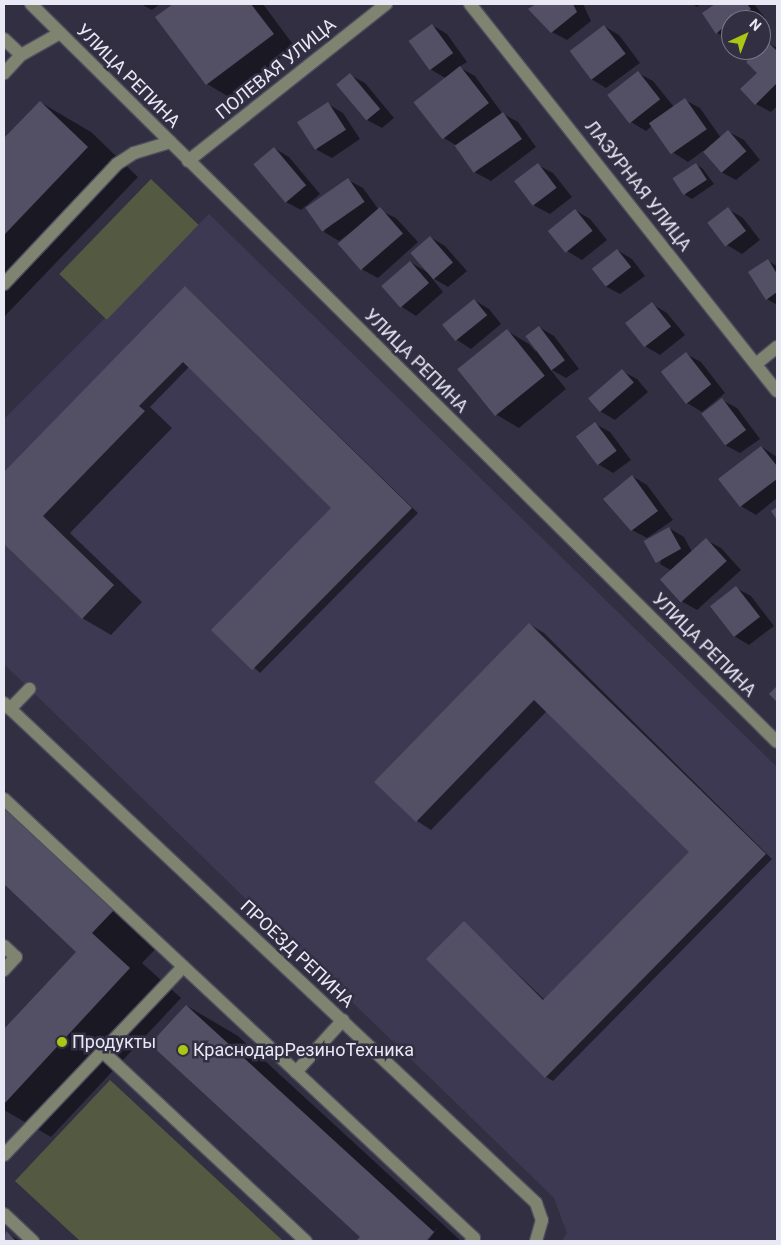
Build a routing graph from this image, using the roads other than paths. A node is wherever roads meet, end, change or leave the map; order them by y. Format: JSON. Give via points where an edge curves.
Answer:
{"nodes":[{"id":1,"x":31,"y":4,"type":"edge"},
{"id":2,"x":386,"y":4,"type":"edge"},
{"id":3,"x":470,"y":4,"type":"edge"},
{"id":4,"x":60,"y":33,"type":"junction"},
{"id":5,"x":4,"y":39,"type":"edge"},
{"id":6,"x":21,"y":55,"type":"junction"},
{"id":7,"x":4,"y":73,"type":"edge"},
{"id":8,"x":170,"y":142,"type":"junction"},
{"id":9,"x":188,"y":161,"type":"junction"},
{"id":10,"x":4,"y":284,"type":"edge"},
{"id":11,"x":777,"y":347,"type":"edge"},
{"id":12,"x":756,"y":364,"type":"junction"},
{"id":13,"x":777,"y":390,"type":"edge"},
{"id":14,"x":29,"y":689,"type":"dead end"},
{"id":15,"x":7,"y":706,"type":"edge"},
{"id":16,"x":777,"y":742,"type":"edge"},
{"id":17,"x":4,"y":799,"type":"edge"},
{"id":18,"x":4,"y":946,"type":"edge"},
{"id":19,"x":183,"y":967,"type":"junction"},
{"id":20,"x":4,"y":970,"type":"edge"},
{"id":21,"x":343,"y":1020,"type":"junction"},
{"id":22,"x":102,"y":1051,"type":"junction"},
{"id":23,"x":296,"y":1072,"type":"junction"},
{"id":24,"x":4,"y":1155,"type":"edge"},
{"id":25,"x":4,"y":1214,"type":"edge"},
{"id":26,"x":33,"y":1241,"type":"edge"},
{"id":27,"x":306,"y":1241,"type":"edge"},
{"id":28,"x":471,"y":1241,"type":"edge"},
{"id":29,"x":536,"y":1241,"type":"edge"}],
"edges":[{"from":1,"to":4,"type":"street","name":"УЛИЦА РЕПИНА"},
{"from":2,"to":9,"type":"street","name":"ПОЛЕВАЯ УЛИЦА"},
{"from":3,"to":12,"type":"street","name":"ЛАЗУРНАЯ УЛИЦА"},
{"from":4,"to":6,"type":"street"},
{"from":4,"to":8,"type":"street","name":"УЛИЦА РЕПИНА"},
{"from":5,"to":6,"type":"street"},
{"from":6,"to":7,"type":"street"},
{"from":8,"to":9,"type":"street","name":"УЛИЦА РЕПИНА"},
{"from":8,"to":10,"type":"street","via":[[134,153],[117,164]]},
{"from":9,"to":16,"type":"street","name":"УЛИЦА РЕПИНА"},
{"from":11,"to":12,"type":"street"},
{"from":12,"to":13,"type":"street","name":"ЛАЗУРНАЯ УЛИЦА"},
{"from":14,"to":15,"type":"street"},
{"from":15,"to":21,"type":"street","name":"ПРОЕЗД РЕПИНА"},
{"from":17,"to":19,"type":"street"},
{"from":18,"to":20,"type":"street","via":[[16,957]]},
{"from":19,"to":22,"type":"street"},
{"from":19,"to":23,"type":"street"},
{"from":21,"to":23,"type":"street"},
{"from":21,"to":29,"type":"street","name":"ПРОЕЗД РЕПИНА","via":[[536,1202],[542,1220]]},
{"from":22,"to":24,"type":"street"},
{"from":22,"to":27,"type":"street"},
{"from":23,"to":28,"type":"street","via":[[474,1238]]},
{"from":25,"to":26,"type":"street"}]}
